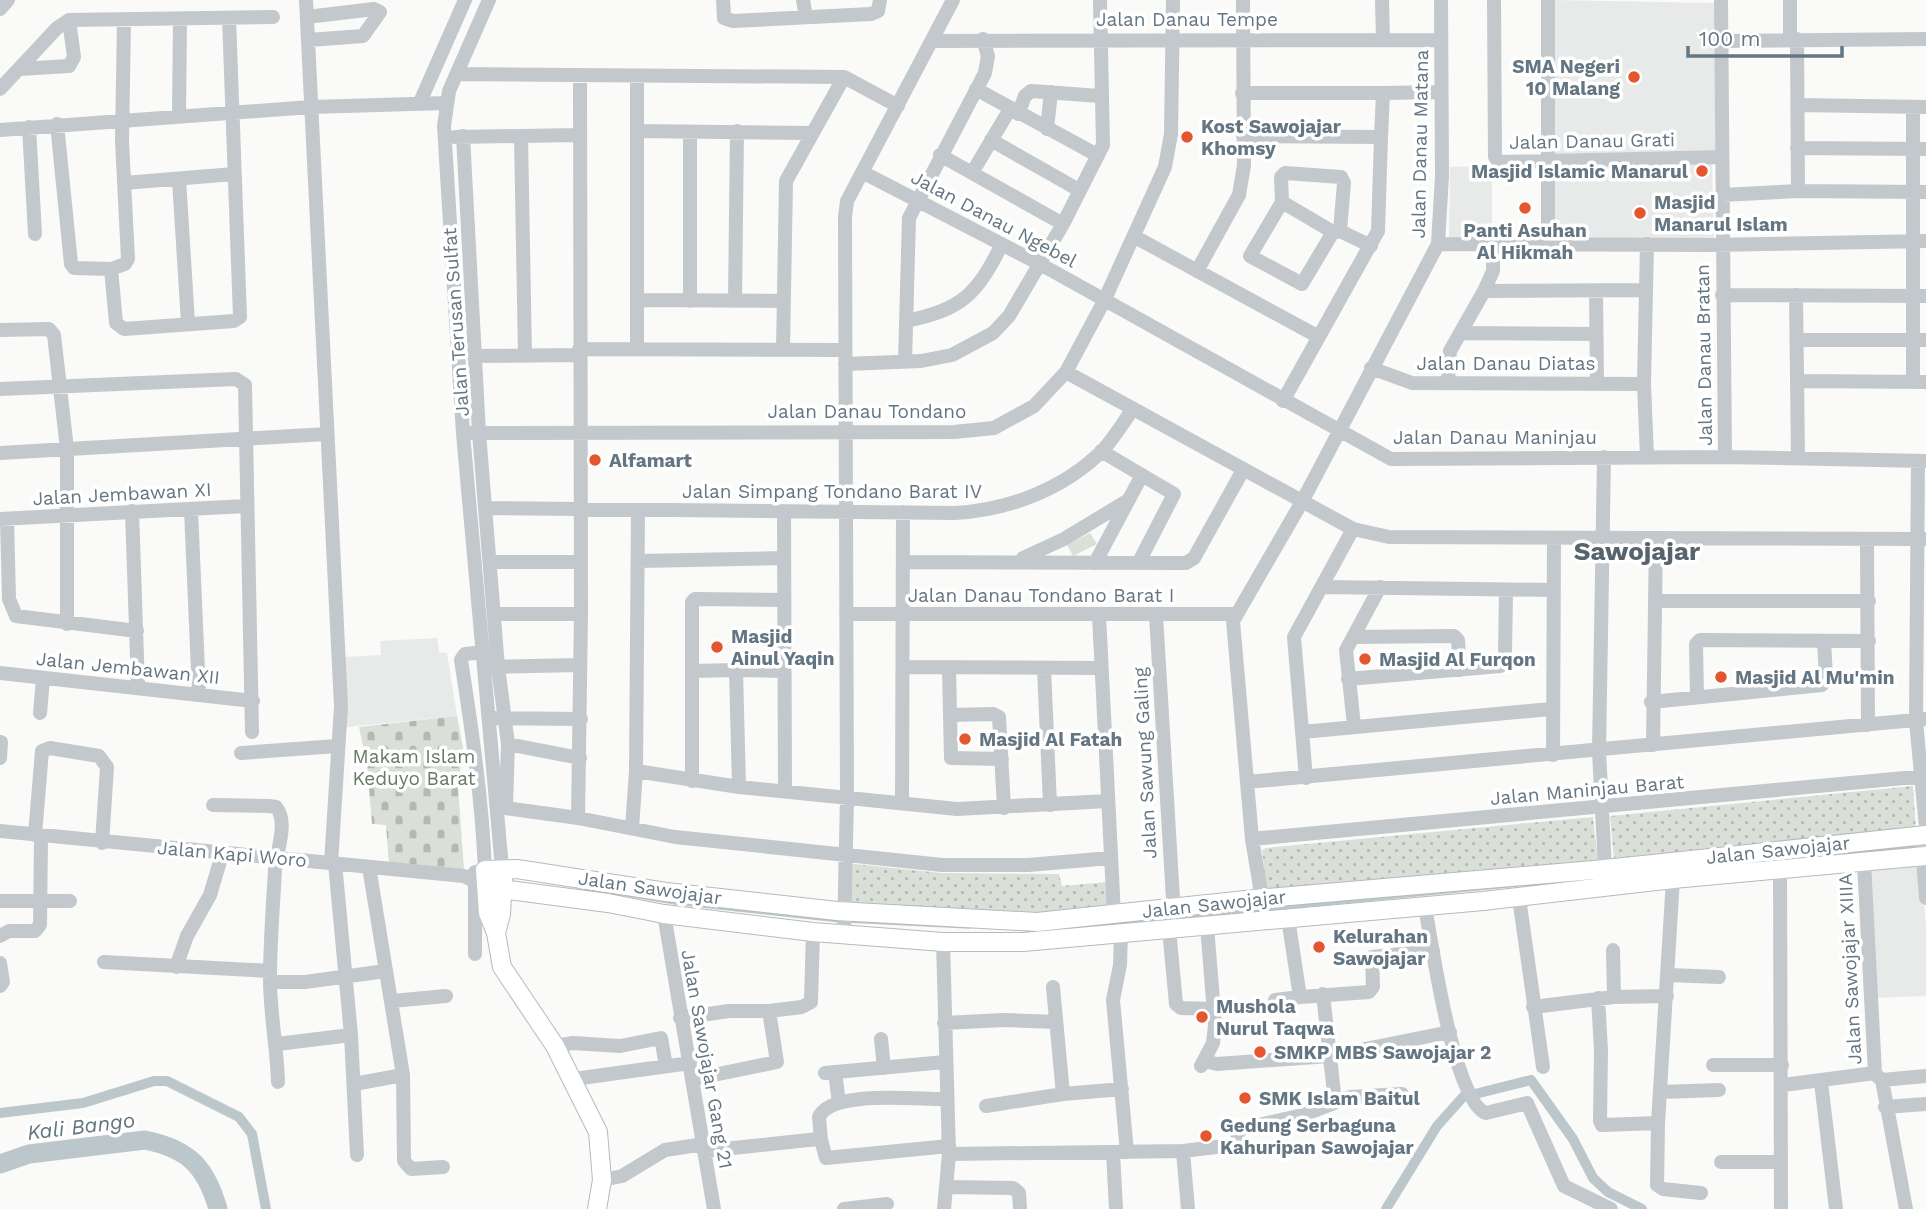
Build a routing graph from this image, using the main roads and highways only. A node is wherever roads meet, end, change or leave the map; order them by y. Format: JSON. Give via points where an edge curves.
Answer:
{"nodes":[{"id":1,"x":1923,"y":843,"type":"edge"},
{"id":2,"x":484,"y":878,"type":"junction"},
{"id":3,"x":1482,"y":891,"type":"junction"},
{"id":4,"x":1257,"y":908,"type":"junction"},
{"id":5,"x":1172,"y":918,"type":"junction"},
{"id":6,"x":844,"y":922,"type":"junction"},
{"id":7,"x":1092,"y":926,"type":"junction"},
{"id":8,"x":597,"y":1209,"type":"edge"}],
"edges":[{"from":1,"to":3,"type":"main road","name":"Jalan Sawojajar","via":[[1605,869]]},
{"from":1,"to":3,"type":"main road","name":"Jalan Sawojajar","via":[[1864,862],[1519,898]]},
{"from":2,"to":6,"type":"main road","name":"Jalan Sawojajar","via":[[666,892]]},
{"from":2,"to":6,"type":"main road","name":"Jalan Sawojajar","via":[[664,914],[813,932]]},
{"from":2,"to":8,"type":"main road","via":[[488,913],[505,974],[555,1046],[598,1132],[602,1180]]},
{"from":3,"to":4,"type":"main road","name":"Jalan Sawojajar"},
{"from":3,"to":4,"type":"main road","name":"Jalan Sawojajar","via":[[1425,907],[1288,918]]},
{"from":4,"to":5,"type":"main road","name":"Jalan Sawojajar"},
{"from":4,"to":5,"type":"main road","name":"Jalan Sawojajar","via":[[1207,926]]},
{"from":5,"to":7,"type":"main road","name":"Jalan Sawojajar","via":[[1114,915]]},
{"from":5,"to":7,"type":"main road","name":"Jalan Sawojajar","via":[[1121,934]]},
{"from":6,"to":7,"type":"main road","name":"Jalan Sawojajar"},
{"from":6,"to":7,"type":"main road","name":"Jalan Sawojajar","via":[[943,942],[1023,942]]}]}
